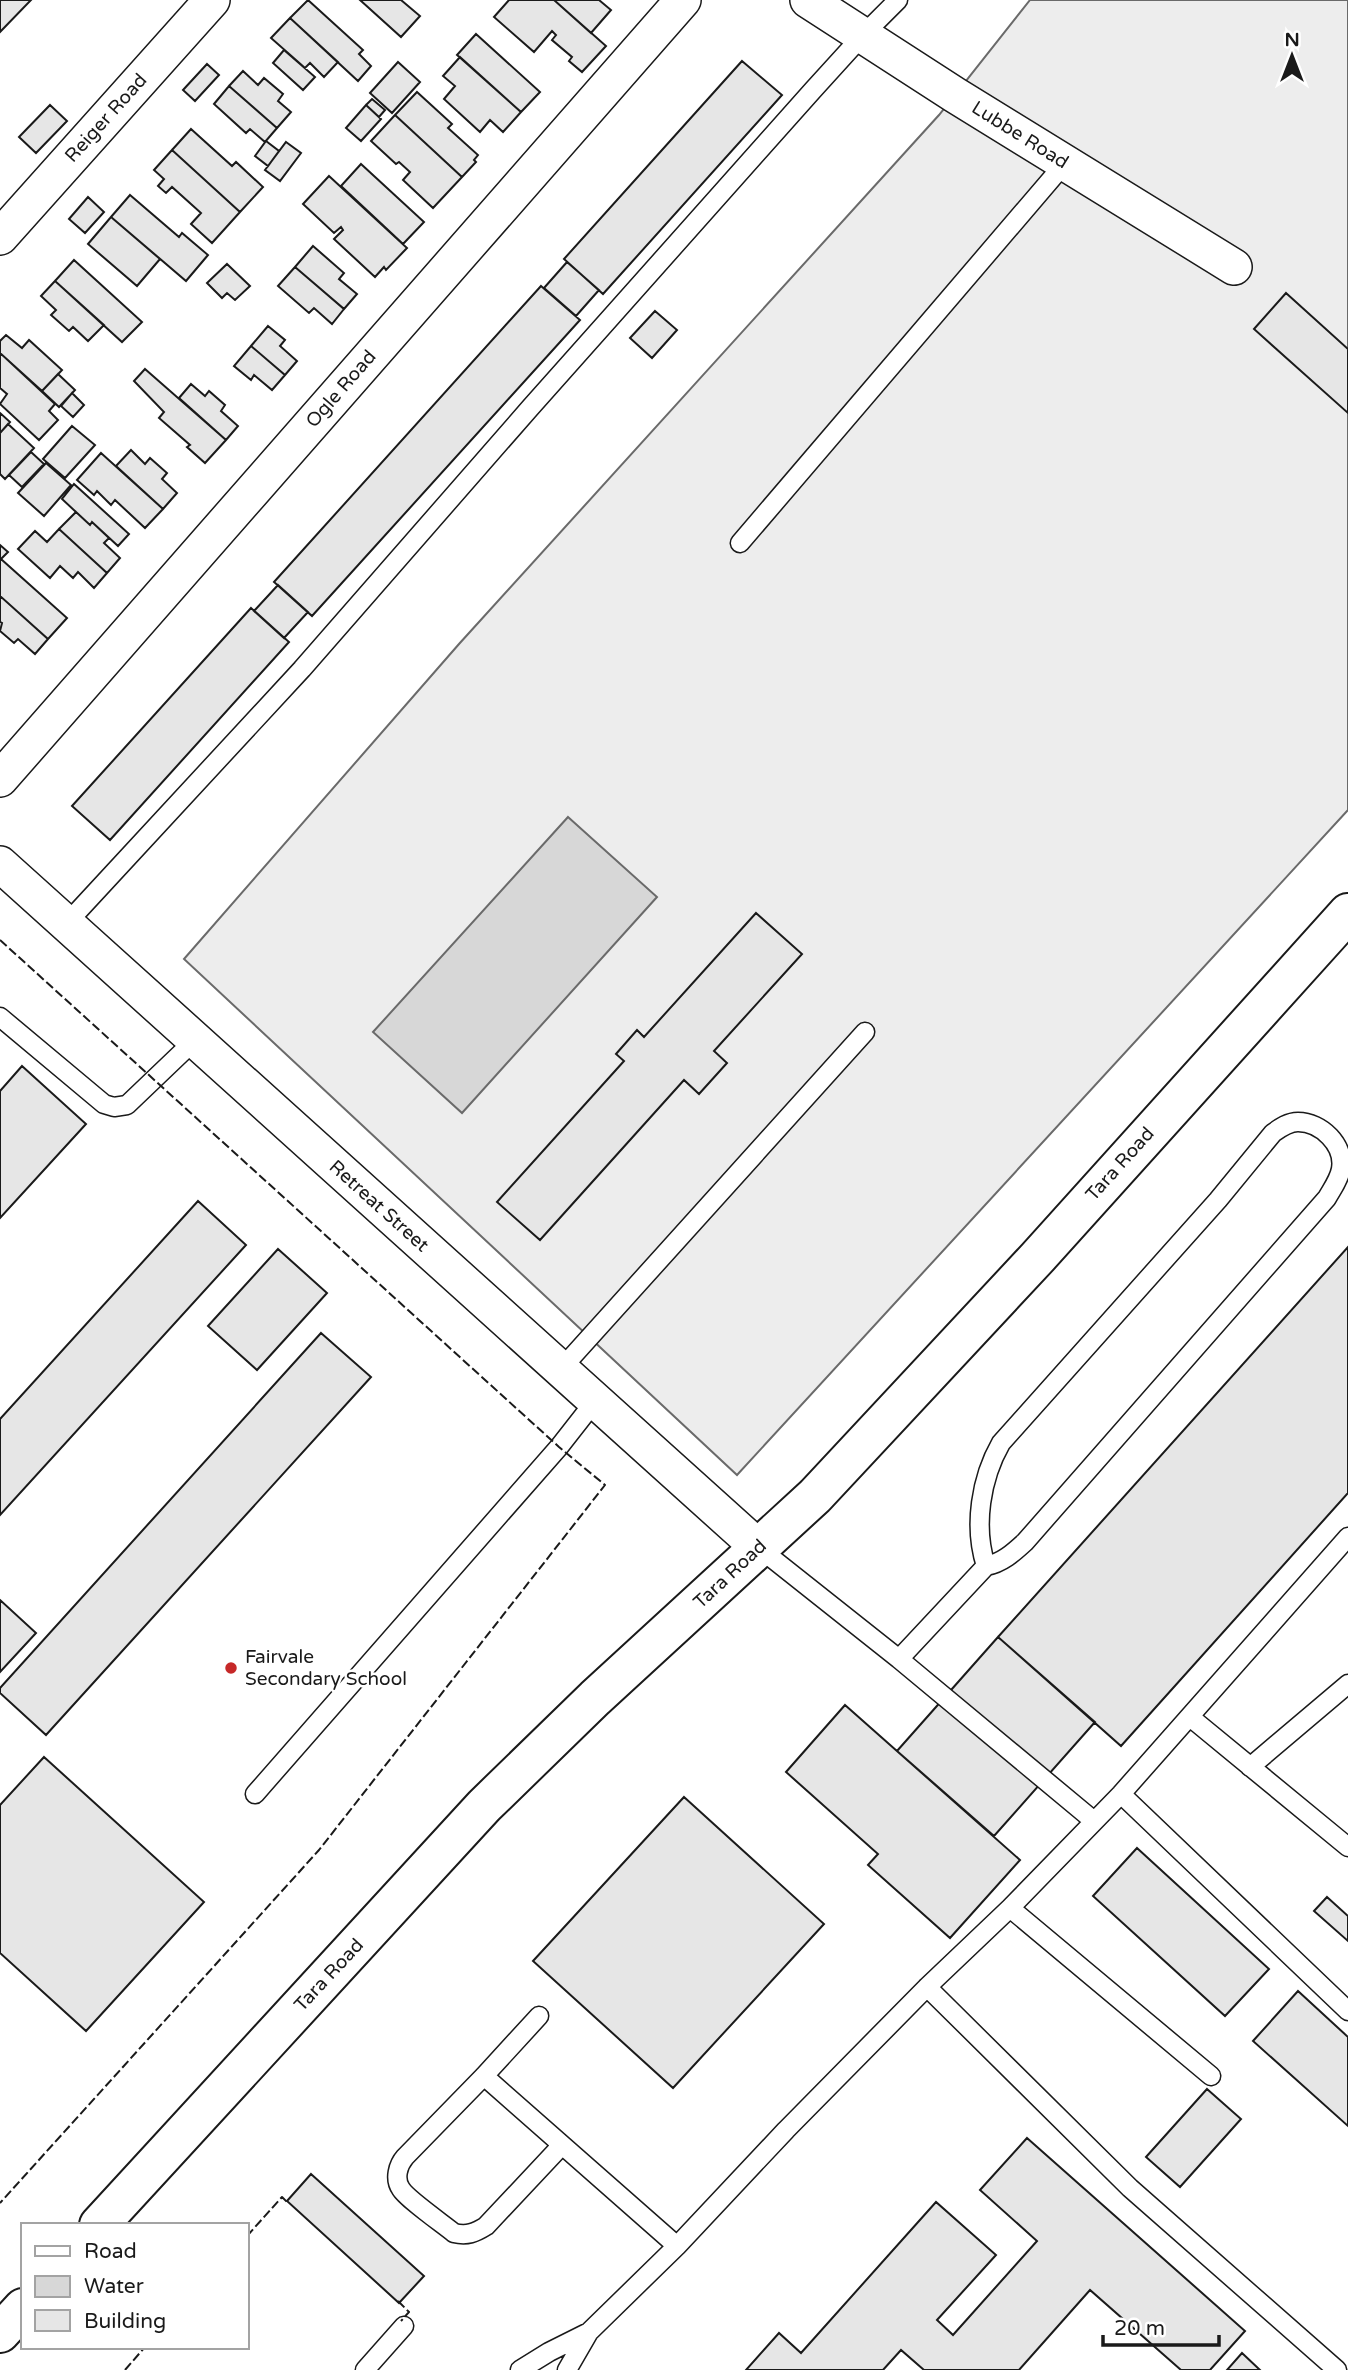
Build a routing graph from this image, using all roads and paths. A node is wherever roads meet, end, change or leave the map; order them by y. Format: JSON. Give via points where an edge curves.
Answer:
{"nodes":[{"id":1,"x":212,"y":0,"type":"edge"},
{"id":2,"x":683,"y":0,"type":"edge"},
{"id":3,"x":808,"y":0,"type":"edge"},
{"id":4,"x":898,"y":0,"type":"edge"},
{"id":5,"x":863,"y":35,"type":"junction"},
{"id":6,"x":1065,"y":163,"type":"junction"},
{"id":7,"x":0,"y":237,"type":"edge"},
{"id":8,"x":1234,"y":267,"type":"dead end"},
{"id":9,"x":740,"y":543,"type":"dead end"},
{"id":10,"x":0,"y":779,"type":"edge"},
{"id":11,"x":0,"y":864,"type":"edge"},
{"id":12,"x":1348,"y":913,"type":"edge"},
{"id":13,"x":66,"y":923,"type":"junction"},
{"id":14,"x":0,"y":1017,"type":"edge"},
{"id":15,"x":865,"y":1032,"type":"dead end"},
{"id":16,"x":195,"y":1040,"type":"junction"},
{"id":17,"x":561,"y":1369,"type":"junction"},
{"id":18,"x":595,"y":1401,"type":"junction"},
{"id":19,"x":1348,"y":1538,"type":"edge"},
{"id":20,"x":759,"y":1548,"type":"junction"},
{"id":21,"x":986,"y":1566,"type":"junction"},
{"id":22,"x":899,"y":1659,"type":"junction"},
{"id":23,"x":1348,"y":1684,"type":"edge"},
{"id":24,"x":1190,"y":1717,"type":"junction"},
{"id":25,"x":1251,"y":1767,"type":"junction"},
{"id":26,"x":255,"y":1794,"type":"dead end"},
{"id":27,"x":1121,"y":1794,"type":"junction"},
{"id":28,"x":1094,"y":1821,"type":"junction"},
{"id":29,"x":1348,"y":1847,"type":"edge"},
{"id":30,"x":1010,"y":1908,"type":"junction"},
{"id":31,"x":927,"y":1987,"type":"junction"},
{"id":32,"x":1348,"y":2011,"type":"edge"},
{"id":33,"x":539,"y":2016,"type":"dead end"},
{"id":34,"x":484,"y":2076,"type":"junction"},
{"id":35,"x":1211,"y":2076,"type":"dead end"},
{"id":36,"x":562,"y":2145,"type":"junction"},
{"id":37,"x":101,"y":2223,"type":"edge"},
{"id":38,"x":677,"y":2246,"type":"junction"},
{"id":39,"x":21,"y":2310,"type":"edge"},
{"id":40,"x":404,"y":2326,"type":"dead end"},
{"id":41,"x":589,"y":2332,"type":"junction"},
{"id":42,"x":0,"y":2333,"type":"edge"},
{"id":43,"x":365,"y":2370,"type":"edge"},
{"id":44,"x":520,"y":2370,"type":"edge"},
{"id":45,"x":567,"y":2370,"type":"edge"},
{"id":46,"x":1337,"y":2370,"type":"edge"}],
"edges":[{"from":1,"to":7,"type":"street","name":"Reiger Road"},
{"from":2,"to":10,"type":"street","name":"Ogle Road"},
{"from":3,"to":5,"type":"street","name":"Lubbe Road"},
{"from":4,"to":5,"type":"lane"},
{"from":5,"to":6,"type":"street","name":"Lubbe Road"},
{"from":5,"to":13,"type":"lane","via":[[302,668]]},
{"from":6,"to":8,"type":"street","name":"Lubbe Road"},
{"from":6,"to":9,"type":"lane"},
{"from":11,"to":13,"type":"street","name":"Retreat Street"},
{"from":12,"to":20,"type":"street","name":"Tara Road","via":[[1037,1258],[816,1496]]},
{"from":13,"to":16,"type":"street","name":"Retreat Street"},
{"from":14,"to":16,"type":"lane","via":[[104,1104],[114,1107],[127,1105]]},
{"from":15,"to":17,"type":"lane"},
{"from":16,"to":17,"type":"street","name":"Retreat Street"},
{"from":17,"to":18,"type":"street","name":"Retreat Street"},
{"from":18,"to":20,"type":"street","name":"Retreat Street"},
{"from":18,"to":26,"type":"lane"},
{"from":19,"to":24,"type":"lane"},
{"from":20,"to":22,"type":"lane"},
{"from":20,"to":37,"type":"street","name":"Tara Road","via":[[484,1806]]},
{"from":21,"to":21,"type":"lane","via":[[982,1496],[991,1459],[1001,1443],[1219,1200],[1273,1133],[1298,1122],[1327,1134],[1341,1154],[1338,1180],[1327,1198],[1025,1542],[1010,1556]]},
{"from":21,"to":22,"type":"lane"},
{"from":22,"to":28,"type":"lane"},
{"from":23,"to":25,"type":"lane"},
{"from":24,"to":25,"type":"lane"},
{"from":24,"to":27,"type":"lane"},
{"from":25,"to":29,"type":"lane"},
{"from":27,"to":28,"type":"lane"},
{"from":27,"to":32,"type":"lane"},
{"from":28,"to":30,"type":"lane"},
{"from":30,"to":31,"type":"lane"},
{"from":30,"to":35,"type":"lane"},
{"from":31,"to":38,"type":"lane"},
{"from":31,"to":46,"type":"lane","via":[[1130,2188]]},
{"from":33,"to":34,"type":"lane"},
{"from":34,"to":36,"type":"lane"},
{"from":34,"to":36,"type":"lane","via":[[398,2165],[400,2188],[454,2233],[476,2233]]},
{"from":36,"to":38,"type":"lane"},
{"from":38,"to":41,"type":"lane"},
{"from":39,"to":42,"type":"street"},
{"from":40,"to":43,"type":"lane"},
{"from":41,"to":44,"type":"lane"},
{"from":41,"to":45,"type":"lane"}]}
